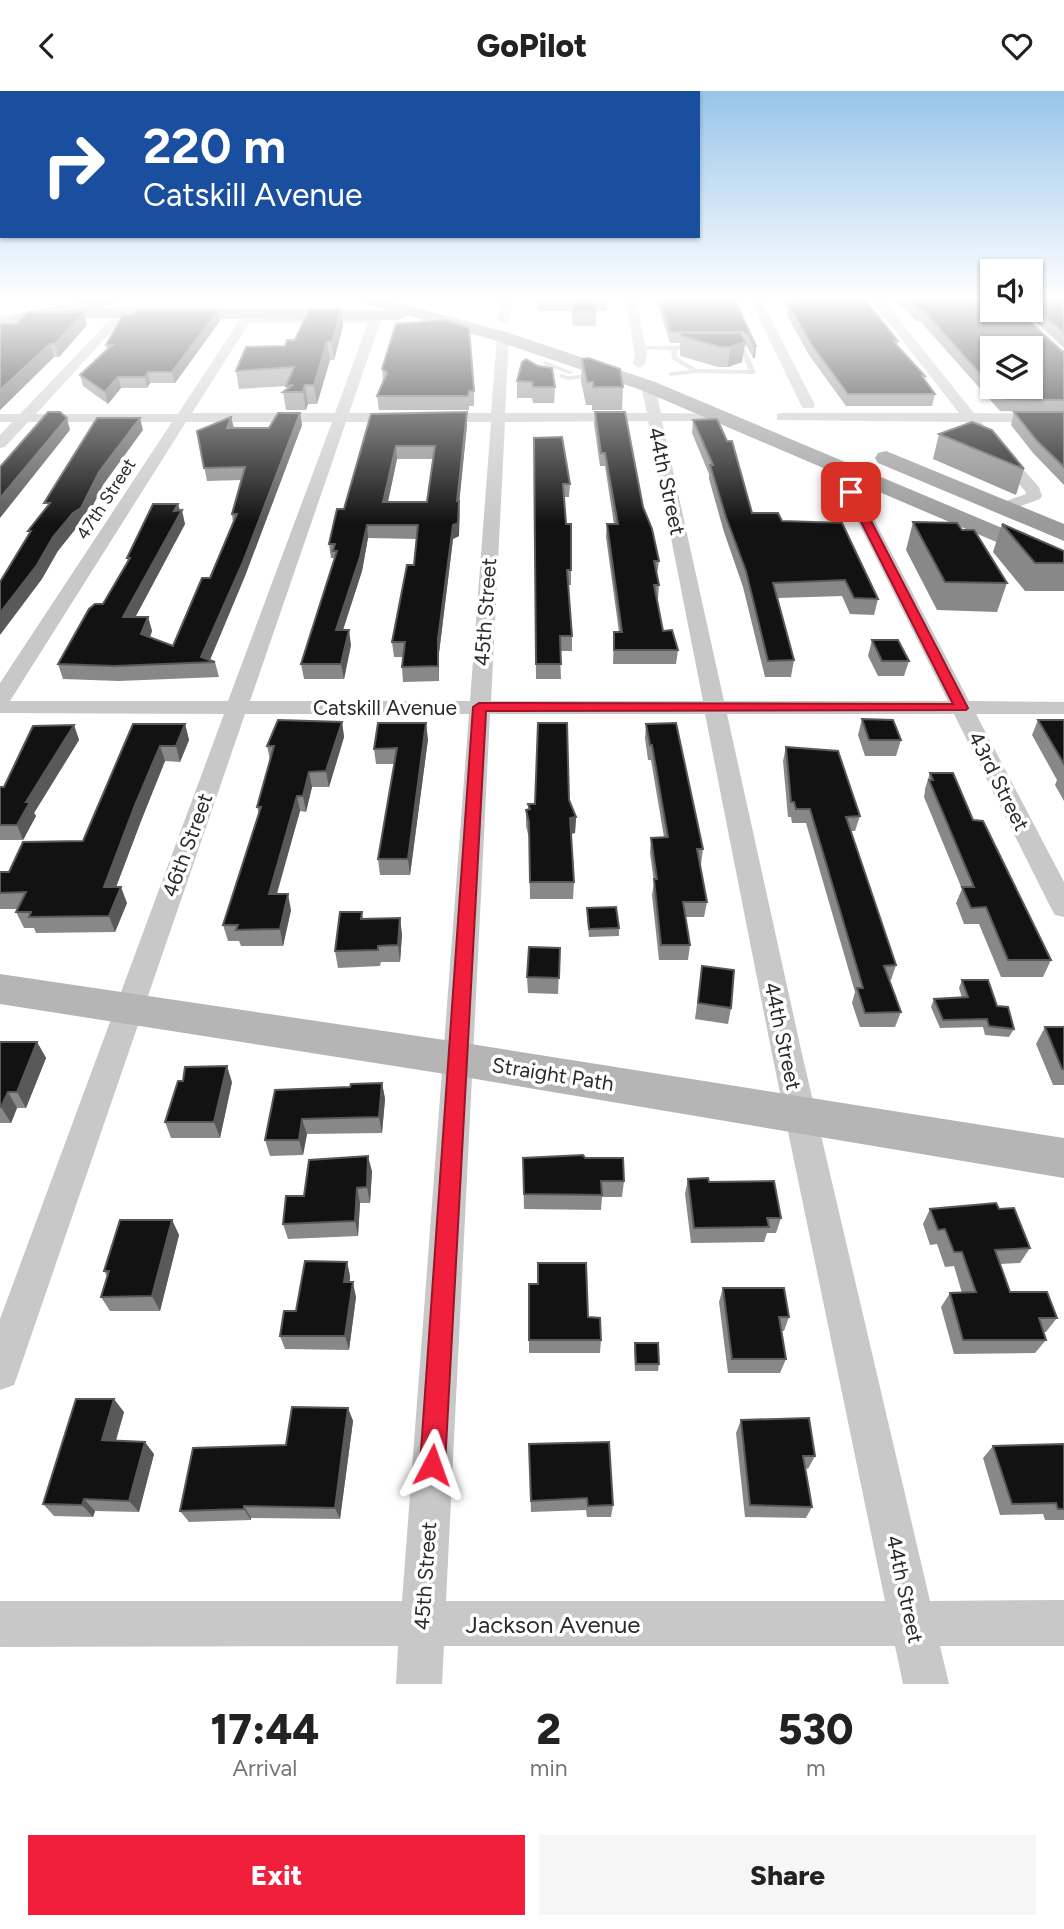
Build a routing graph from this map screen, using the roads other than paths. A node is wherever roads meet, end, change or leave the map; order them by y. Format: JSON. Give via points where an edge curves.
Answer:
{"nodes":[{"id":1,"x":65,"y":374,"type":"edge"},
{"id":2,"x":210,"y":374,"type":"edge"},
{"id":3,"x":353,"y":374,"type":"edge"},
{"id":4,"x":500,"y":374,"type":"edge"},
{"id":5,"x":555,"y":374,"type":"edge"},
{"id":6,"x":572,"y":374,"type":"edge"},
{"id":7,"x":572,"y":374,"type":"edge"},
{"id":8,"x":608,"y":374,"type":"edge"},
{"id":9,"x":699,"y":374,"type":"edge"},
{"id":10,"x":793,"y":374,"type":"edge"},
{"id":11,"x":936,"y":374,"type":"edge"},
{"id":12,"x":615,"y":375,"type":"junction"},
{"id":13,"x":684,"y":375,"type":"joint"},
{"id":14,"x":581,"y":377,"type":"junction"},
{"id":15,"x":554,"y":381,"type":"edge"},
{"id":16,"x":648,"y":386,"type":"junction"},
{"id":17,"x":710,"y":390,"type":"dead end"},
{"id":18,"x":808,"y":405,"type":"dead end"},
{"id":19,"x":758,"y":408,"type":"dead end"},
{"id":20,"x":340,"y":417,"type":"junction"},
{"id":21,"x":498,"y":417,"type":"junction"},
{"id":22,"x":653,"y":417,"type":"junction"},
{"id":23,"x":723,"y":417,"type":"junction"},
{"id":24,"x":782,"y":417,"type":"junction"},
{"id":25,"x":0,"y":418,"type":"edge"},
{"id":26,"x":25,"y":418,"type":"junction"},
{"id":27,"x":182,"y":418,"type":"junction"},
{"id":28,"x":970,"y":418,"type":"junction"},
{"id":29,"x":1064,"y":418,"type":"edge"},
{"id":30,"x":830,"y":436,"type":"dead end"},
{"id":31,"x":0,"y":444,"type":"edge"},
{"id":32,"x":866,"y":451,"type":"dead end"},
{"id":33,"x":838,"y":466,"type":"junction"},
{"id":34,"x":914,"y":470,"type":"junction"},
{"id":35,"x":1004,"y":507,"type":"junction"},
{"id":36,"x":1064,"y":533,"type":"edge"},
{"id":37,"x":1064,"y":563,"type":"edge"},
{"id":38,"x":0,"y":699,"type":"edge"},
{"id":39,"x":0,"y":707,"type":"edge"},
{"id":40,"x":237,"y":707,"type":"junction"},
{"id":41,"x":479,"y":707,"type":"junction"},
{"id":42,"x":713,"y":707,"type":"junction"},
{"id":43,"x":961,"y":708,"type":"junction"},
{"id":44,"x":1064,"y":708,"type":"edge"},
{"id":45,"x":1064,"y":908,"type":"edge"},
{"id":46,"x":0,"y":989,"type":"edge"},
{"id":47,"x":129,"y":1010,"type":"junction"},
{"id":48,"x":458,"y":1059,"type":"junction"},
{"id":49,"x":800,"y":1114,"type":"junction"},
{"id":50,"x":1064,"y":1158,"type":"edge"},
{"id":51,"x":0,"y":1371,"type":"edge"},
{"id":52,"x":912,"y":1623,"type":"junction"},
{"id":53,"x":1064,"y":1623,"type":"edge"},
{"id":54,"x":0,"y":1624,"type":"edge"},
{"id":55,"x":422,"y":1624,"type":"junction"},
{"id":56,"x":419,"y":1684,"type":"edge"},
{"id":57,"x":926,"y":1684,"type":"edge"}],
"edges":[{"from":1,"to":26,"type":"street"},
{"from":2,"to":27,"type":"street","name":"47th Street"},
{"from":3,"to":20,"type":"street","name":"46th Street"},
{"from":4,"to":21,"type":"street","name":"45th Street"},
{"from":5,"to":15,"type":"lane"},
{"from":6,"to":14,"type":"lane"},
{"from":7,"to":14,"type":"lane"},
{"from":8,"to":12,"type":"highway"},
{"from":9,"to":13,"type":"lane"},
{"from":10,"to":18,"type":"street"},
{"from":11,"to":28,"type":"street"},
{"from":12,"to":14,"type":"lane"},
{"from":12,"to":16,"type":"highway"},
{"from":13,"to":17,"type":"highway"},
{"from":16,"to":22,"type":"street","name":"44th Street"},
{"from":16,"to":23,"type":"highway"},
{"from":19,"to":24,"type":"highway"},
{"from":20,"to":21,"type":"street"},
{"from":20,"to":27,"type":"street"},
{"from":20,"to":40,"type":"street","name":"46th Street"},
{"from":21,"to":22,"type":"street"},
{"from":21,"to":41,"type":"street","name":"45th Street"},
{"from":22,"to":23,"type":"street"},
{"from":22,"to":42,"type":"street","name":"44th Street"},
{"from":23,"to":33,"type":"highway"},
{"from":23,"to":34,"type":"highway","via":[[760,418],[834,447]]},
{"from":24,"to":28,"type":"street"},
{"from":24,"to":30,"type":"highway"},
{"from":25,"to":26,"type":"street"},
{"from":26,"to":27,"type":"street"},
{"from":26,"to":31,"type":"street"},
{"from":27,"to":38,"type":"street","name":"47th Street"},
{"from":28,"to":29,"type":"street"},
{"from":28,"to":35,"type":"street","via":[[1033,490],[1034,496],[1026,501]]},
{"from":32,"to":34,"type":"highway"},
{"from":33,"to":37,"type":"highway"},
{"from":33,"to":43,"type":"street","name":"43rd Street"},
{"from":34,"to":35,"type":"highway"},
{"from":35,"to":36,"type":"highway"},
{"from":39,"to":40,"type":"street","name":"Catskill Avenue"},
{"from":40,"to":41,"type":"street","name":"Catskill Avenue"},
{"from":40,"to":47,"type":"street","name":"46th Street"},
{"from":41,"to":42,"type":"street","name":"Catskill Avenue"},
{"from":41,"to":48,"type":"street","name":"45th Street"},
{"from":42,"to":43,"type":"street","name":"Catskill Avenue"},
{"from":42,"to":49,"type":"street","name":"44th Street"},
{"from":43,"to":44,"type":"street","name":"Catskill Avenue"},
{"from":43,"to":45,"type":"street","name":"43rd Street"},
{"from":46,"to":47,"type":"main road","name":"Straight Path"},
{"from":47,"to":48,"type":"main road","name":"Straight Path"},
{"from":47,"to":51,"type":"street","name":"46th Street"},
{"from":48,"to":49,"type":"main road","name":"Straight Path"},
{"from":48,"to":55,"type":"street","name":"45th Street"},
{"from":49,"to":50,"type":"main road","name":"Straight Path"},
{"from":49,"to":52,"type":"street","name":"44th Street"},
{"from":52,"to":53,"type":"street","name":"Jackson Avenue"},
{"from":52,"to":55,"type":"street","name":"Jackson Avenue"},
{"from":52,"to":57,"type":"street","name":"44th Street"},
{"from":54,"to":55,"type":"street","name":"Jackson Avenue"},
{"from":55,"to":56,"type":"street","name":"45th Street"}]}
